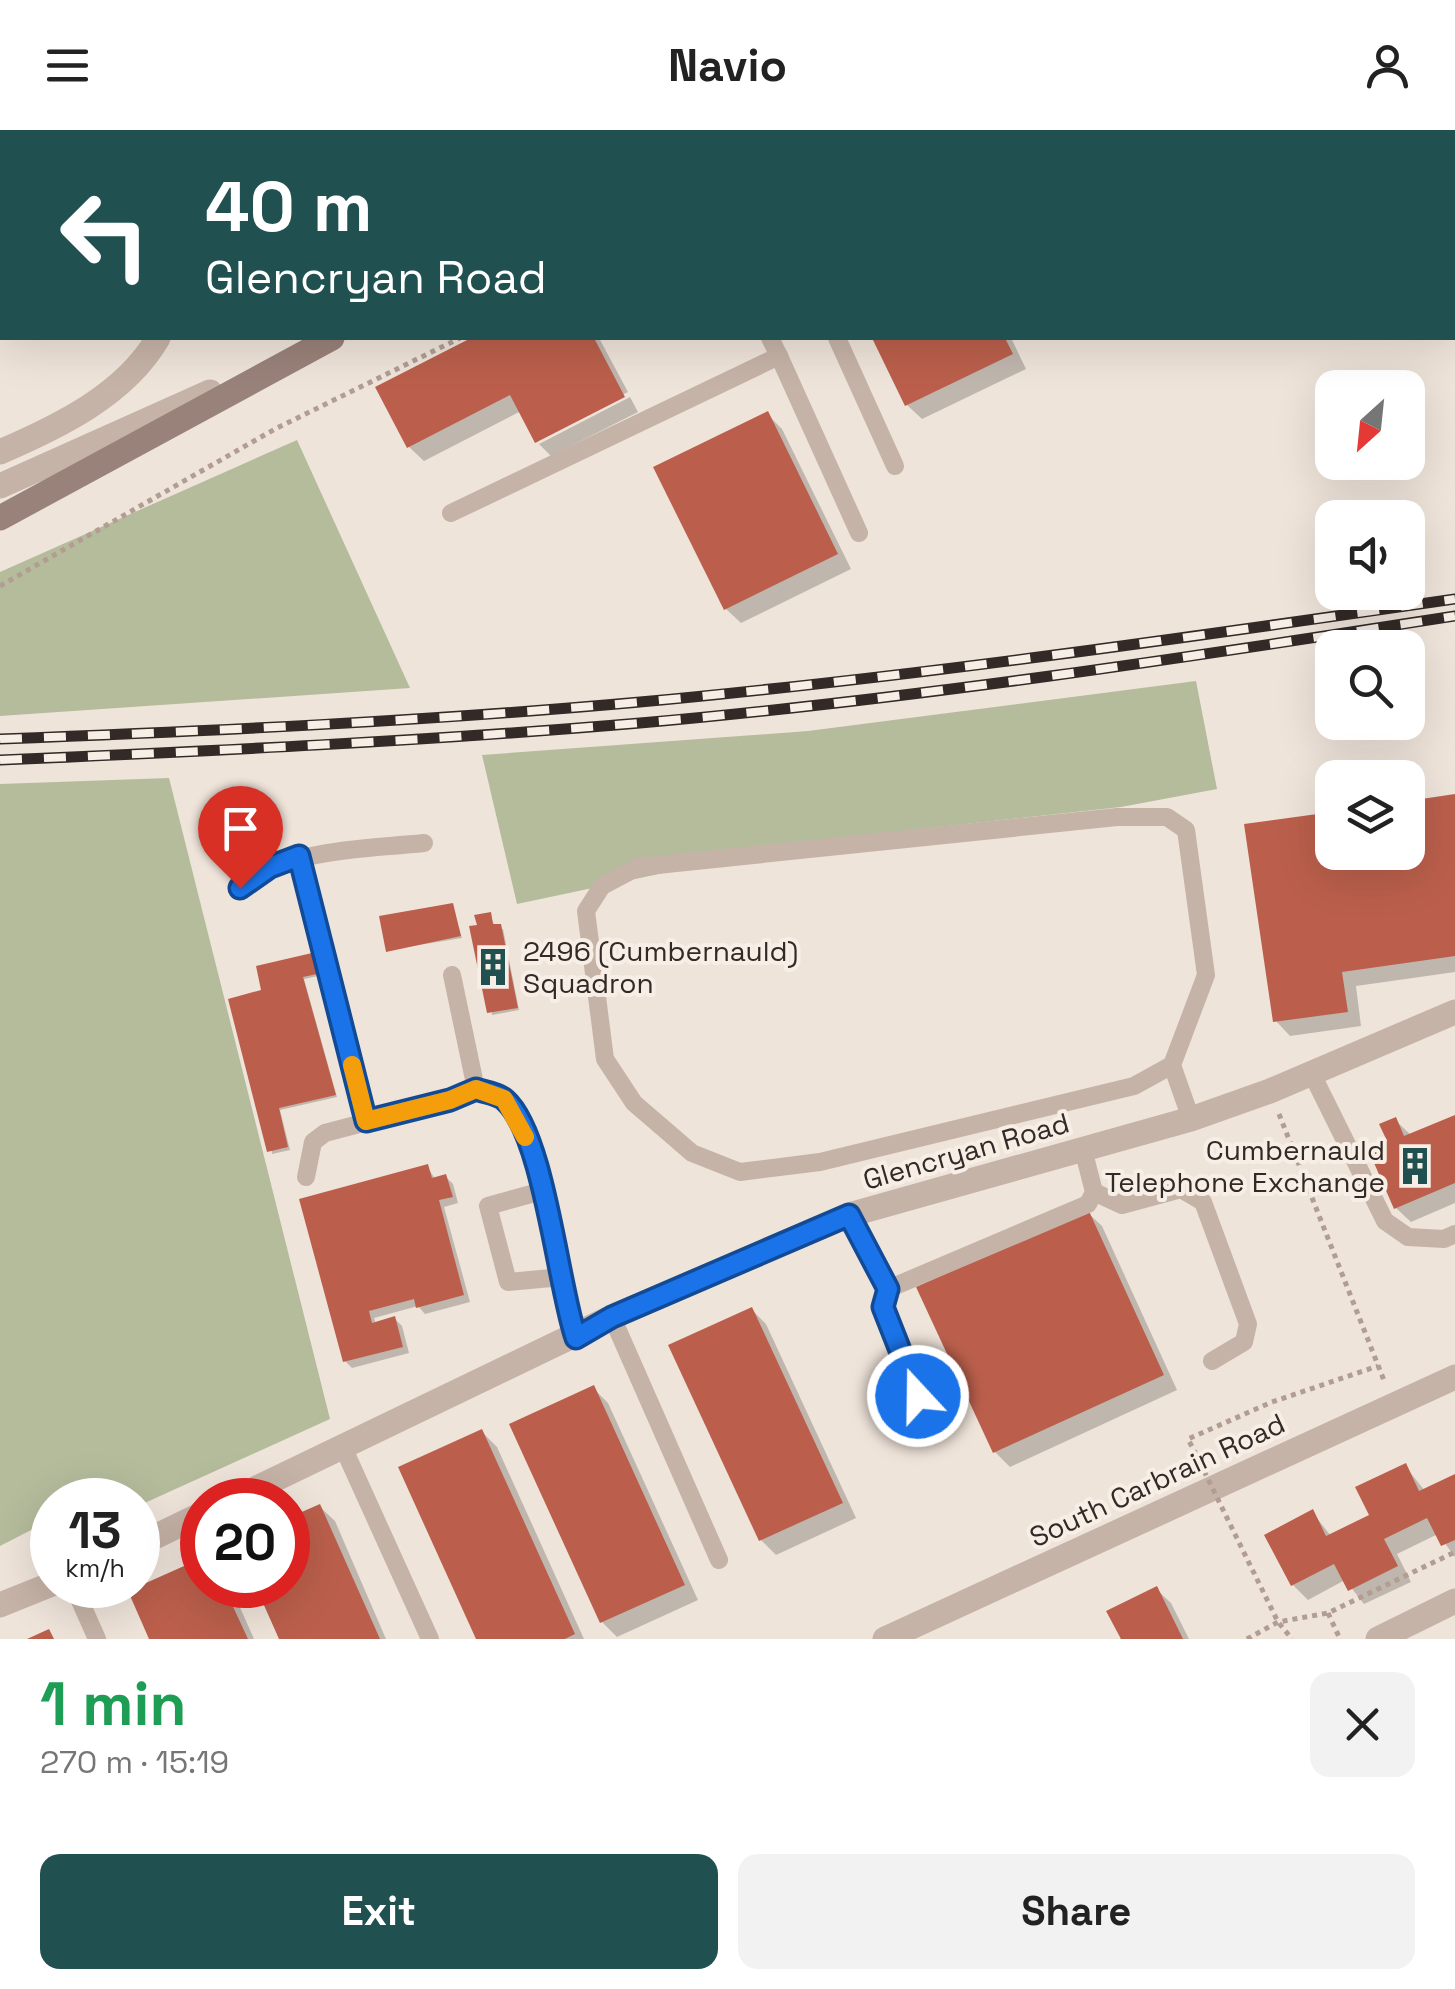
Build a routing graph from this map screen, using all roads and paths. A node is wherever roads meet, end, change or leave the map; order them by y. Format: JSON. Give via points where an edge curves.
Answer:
{"nodes":[{"id":1,"x":156,"y":340,"type":"edge"},
{"id":2,"x":326,"y":340,"type":"edge"},
{"id":3,"x":326,"y":340,"type":"edge"},
{"id":4,"x":456,"y":340,"type":"edge"},
{"id":5,"x":771,"y":340,"type":"edge"},
{"id":6,"x":838,"y":340,"type":"edge"},
{"id":7,"x":779,"y":356,"type":"junction"},
{"id":8,"x":0,"y":452,"type":"edge"},
{"id":9,"x":896,"y":466,"type":"dead end"},
{"id":10,"x":0,"y":486,"type":"edge"},
{"id":11,"x":451,"y":513,"type":"dead end"},
{"id":12,"x":0,"y":518,"type":"edge"},
{"id":13,"x":860,"y":533,"type":"dead end"},
{"id":14,"x":0,"y":586,"type":"edge"},
{"id":15,"x":424,"y":843,"type":"dead end"},
{"id":16,"x":299,"y":856,"type":"junction"},
{"id":17,"x":240,"y":888,"type":"dead end"},
{"id":18,"x":452,"y":974,"type":"dead end"},
{"id":19,"x":1455,"y":1012,"type":"edge"},
{"id":20,"x":1172,"y":1065,"type":"junction"},
{"id":21,"x":1312,"y":1074,"type":"junction"},
{"id":22,"x":476,"y":1089,"type":"junction"},
{"id":23,"x":1270,"y":1091,"type":"junction"},
{"id":24,"x":1191,"y":1119,"type":"junction"},
{"id":25,"x":366,"y":1121,"type":"junction"},
{"id":26,"x":1083,"y":1149,"type":"junction"},
{"id":27,"x":306,"y":1177,"type":"dead end"},
{"id":28,"x":542,"y":1191,"type":"junction"},
{"id":29,"x":1094,"y":1192,"type":"junction"},
{"id":30,"x":849,"y":1215,"type":"junction"},
{"id":31,"x":1455,"y":1234,"type":"edge"},
{"id":32,"x":562,"y":1277,"type":"junction"},
{"id":33,"x":888,"y":1289,"type":"junction"},
{"id":34,"x":612,"y":1317,"type":"junction"},
{"id":35,"x":576,"y":1338,"type":"junction"},
{"id":36,"x":1212,"y":1361,"type":"dead end"},
{"id":37,"x":1378,"y":1366,"type":"junction"},
{"id":38,"x":1455,"y":1377,"type":"edge"},
{"id":39,"x":918,"y":1396,"type":"dead end"},
{"id":40,"x":1394,"y":1404,"type":"junction"},
{"id":41,"x":343,"y":1447,"type":"junction"},
{"id":42,"x":278,"y":1478,"type":"edge"},
{"id":43,"x":1455,"y":1552,"type":"edge"},
{"id":44,"x":719,"y":1560,"type":"dead end"},
{"id":45,"x":30,"y":1593,"type":"edge"},
{"id":46,"x":1455,"y":1601,"type":"edge"},
{"id":47,"x":0,"y":1606,"type":"edge"},
{"id":48,"x":83,"y":1608,"type":"edge"},
{"id":49,"x":1328,"y":1612,"type":"junction"},
{"id":50,"x":1278,"y":1622,"type":"junction"},
{"id":51,"x":97,"y":1639,"type":"edge"},
{"id":52,"x":430,"y":1639,"type":"edge"},
{"id":53,"x":885,"y":1639,"type":"edge"},
{"id":54,"x":1247,"y":1639,"type":"edge"},
{"id":55,"x":1292,"y":1639,"type":"edge"},
{"id":56,"x":1340,"y":1639,"type":"edge"},
{"id":57,"x":1378,"y":1639,"type":"edge"}],
"edges":[{"from":1,"to":8,"type":"street","via":[[96,402]]},
{"from":2,"to":10,"type":"street"},
{"from":3,"to":12,"type":"main road"},
{"from":4,"to":14,"type":"path","via":[[276,429]]},
{"from":5,"to":7,"type":"lane"},
{"from":6,"to":9,"type":"lane"},
{"from":7,"to":11,"type":"lane"},
{"from":7,"to":13,"type":"lane"},
{"from":15,"to":16,"type":"lane"},
{"from":16,"to":17,"type":"lane"},
{"from":16,"to":25,"type":"lane"},
{"from":18,"to":22,"type":"lane"},
{"from":19,"to":21,"type":"street","name":"Glencryan Road"},
{"from":20,"to":20,"type":"lane","via":[[1206,975],[1186,830],[1166,817],[638,866],[602,886],[586,911],[605,1058],[634,1103],[692,1153],[740,1172],[820,1162],[1134,1086]]},
{"from":20,"to":24,"type":"lane"},
{"from":21,"to":23,"type":"street","name":"Glencryan Road"},
{"from":21,"to":31,"type":"lane","via":[[1385,1221],[1408,1237]]},
{"from":22,"to":25,"type":"lane"},
{"from":22,"to":28,"type":"lane","via":[[504,1099],[521,1126]]},
{"from":23,"to":24,"type":"street","name":"Glencryan Road"},
{"from":23,"to":37,"type":"path"},
{"from":24,"to":26,"type":"street","name":"Glencryan Road"},
{"from":25,"to":27,"type":"lane","via":[[313,1142]]},
{"from":26,"to":29,"type":"lane"},
{"from":26,"to":30,"type":"street","name":"Glencryan Road"},
{"from":28,"to":32,"type":"lane"},
{"from":28,"to":32,"type":"lane","via":[[488,1206],[508,1282]]},
{"from":29,"to":33,"type":"lane","via":[[1088,1204]]},
{"from":29,"to":36,"type":"lane","via":[[1122,1205],[1181,1189],[1203,1202],[1248,1324],[1244,1342]]},
{"from":30,"to":33,"type":"lane"},
{"from":30,"to":34,"type":"street","name":"Glencryan Road"},
{"from":32,"to":35,"type":"lane"},
{"from":33,"to":39,"type":"lane","via":[[883,1307]]},
{"from":34,"to":35,"type":"street","name":"Glencryan Road"},
{"from":34,"to":44,"type":"lane"},
{"from":35,"to":41,"type":"street","name":"Glencryan Road"},
{"from":37,"to":40,"type":"path"},
{"from":37,"to":50,"type":"path","bridge":true,"via":[[1188,1439]]},
{"from":38,"to":40,"type":"street","name":"South Carbrain Road"},
{"from":40,"to":53,"type":"street","name":"South Carbrain Road"},
{"from":41,"to":42,"type":"street","name":"Glencryan Road"},
{"from":41,"to":52,"type":"lane"},
{"from":43,"to":49,"type":"path"},
{"from":45,"to":47,"type":"street"},
{"from":46,"to":57,"type":"street"},
{"from":48,"to":51,"type":"lane"},
{"from":49,"to":50,"type":"path"},
{"from":49,"to":56,"type":"path"},
{"from":50,"to":54,"type":"path"},
{"from":50,"to":55,"type":"path","bridge":true}]}
